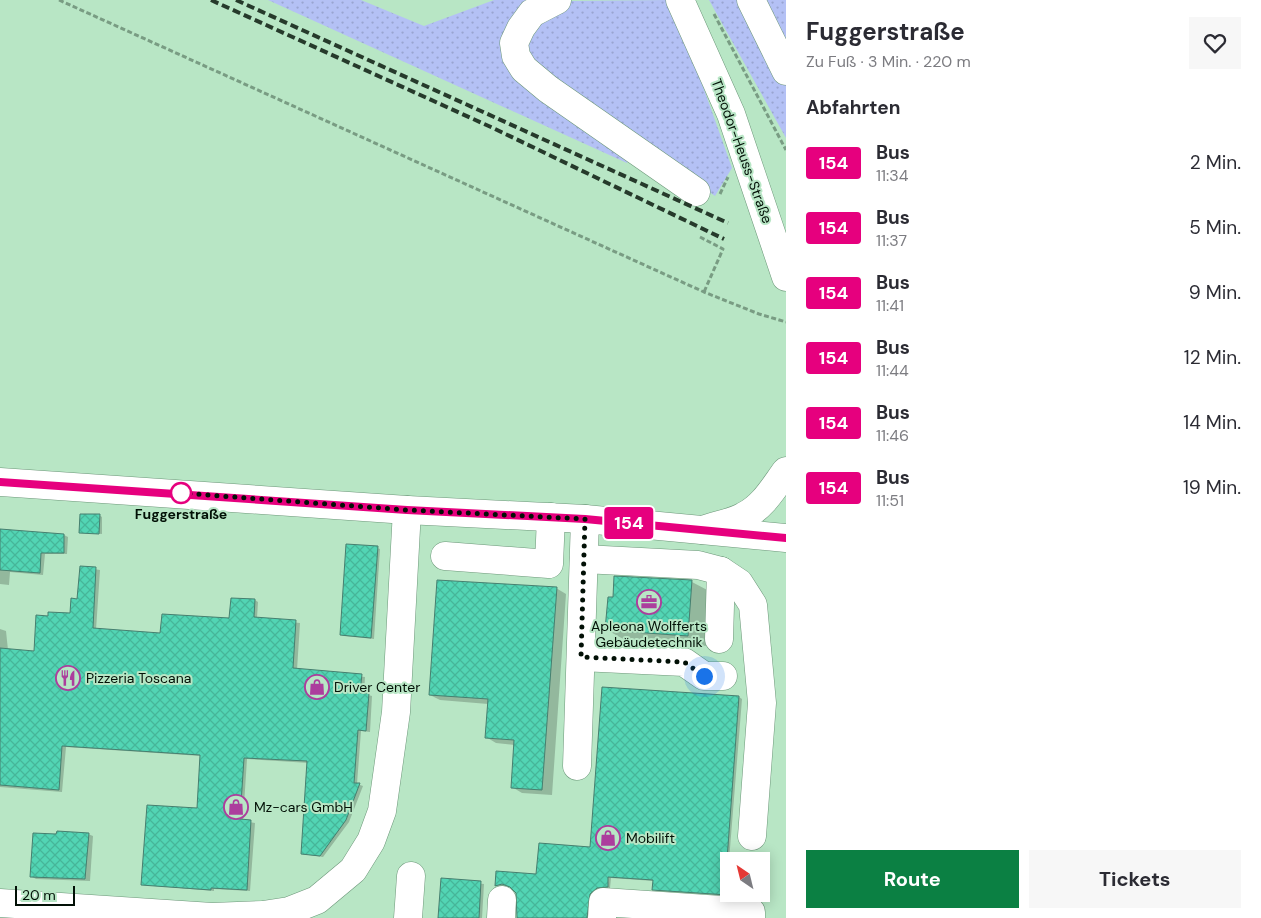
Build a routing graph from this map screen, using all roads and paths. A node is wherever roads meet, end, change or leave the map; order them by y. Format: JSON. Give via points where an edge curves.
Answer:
{"nodes":[{"id":1,"x":59,"y":0,"type":"edge"},
{"id":2,"x":557,"y":0,"type":"edge"},
{"id":3,"x":680,"y":0,"type":"edge"},
{"id":4,"x":750,"y":0,"type":"edge"},
{"id":5,"x":712,"y":10,"type":"dead end"},
{"id":6,"x":786,"y":71,"type":"edge"},
{"id":7,"x":786,"y":150,"type":"edge"},
{"id":8,"x":729,"y":174,"type":"dead end"},
{"id":9,"x":707,"y":196,"type":"joint"},
{"id":10,"x":700,"y":237,"type":"dead end"},
{"id":11,"x":786,"y":277,"type":"edge"},
{"id":12,"x":704,"y":292,"type":"junction"},
{"id":13,"x":786,"y":322,"type":"edge"},
{"id":14,"x":786,"y":471,"type":"edge"},
{"id":15,"x":0,"y":482,"type":"edge"},
{"id":16,"x":407,"y":510,"type":"junction"},
{"id":17,"x":551,"y":517,"type":"junction"},
{"id":18,"x":585,"y":519,"type":"junction"},
{"id":19,"x":703,"y":530,"type":"junction"},
{"id":20,"x":786,"y":538,"type":"edge"},
{"id":21,"x":445,"y":556,"type":"dead end"},
{"id":22,"x":584,"y":559,"type":"junction"},
{"id":23,"x":721,"y":571,"type":"junction"},
{"id":24,"x":719,"y":639,"type":"dead end"},
{"id":25,"x":581,"y":657,"type":"junction"},
{"id":26,"x":723,"y":676,"type":"dead end"},
{"id":27,"x":577,"y":766,"type":"dead end"},
{"id":28,"x":752,"y":836,"type":"dead end"},
{"id":29,"x":411,"y":876,"type":"dead end"},
{"id":30,"x":0,"y":903,"type":"edge"},
{"id":31,"x":311,"y":911,"type":"edge"},
{"id":32,"x":408,"y":918,"type":"edge"},
{"id":33,"x":602,"y":918,"type":"edge"},
{"id":34,"x":750,"y":918,"type":"edge"}],
"edges":[{"from":1,"to":12,"type":"path"},
{"from":2,"to":9,"type":"street","via":[[532,13],[521,28],[514,43],[516,56],[524,70]]},
{"from":3,"to":11,"type":"street","name":"Theodor-Heuss-Straße","via":[[732,114]]},
{"from":4,"to":6,"type":"street"},
{"from":5,"to":7,"type":"path"},
{"from":8,"to":9,"type":"path"},
{"from":10,"to":12,"type":"path","via":[[723,248]]},
{"from":12,"to":13,"type":"path"},
{"from":14,"to":19,"type":"street","via":[[767,497],[744,516]]},
{"from":15,"to":16,"type":"street"},
{"from":16,"to":17,"type":"street"},
{"from":16,"to":31,"type":"street","via":[[396,712],[382,811],[370,841],[352,870]]},
{"from":17,"to":18,"type":"street"},
{"from":17,"to":21,"type":"street","via":[[549,564]]},
{"from":18,"to":19,"type":"street"},
{"from":18,"to":22,"type":"street"},
{"from":19,"to":20,"type":"street"},
{"from":22,"to":23,"type":"street","via":[[698,565]]},
{"from":22,"to":25,"type":"street"},
{"from":23,"to":24,"type":"street"},
{"from":23,"to":28,"type":"street","via":[[739,583],[753,605],[762,703]]},
{"from":25,"to":26,"type":"street","via":[[684,662],[704,676]]},
{"from":25,"to":27,"type":"street"},
{"from":29,"to":32,"type":"street"},
{"from":30,"to":31,"type":"street","via":[[239,917]]},
{"from":33,"to":34,"type":"street","via":[[604,902],[751,912]]}]}
